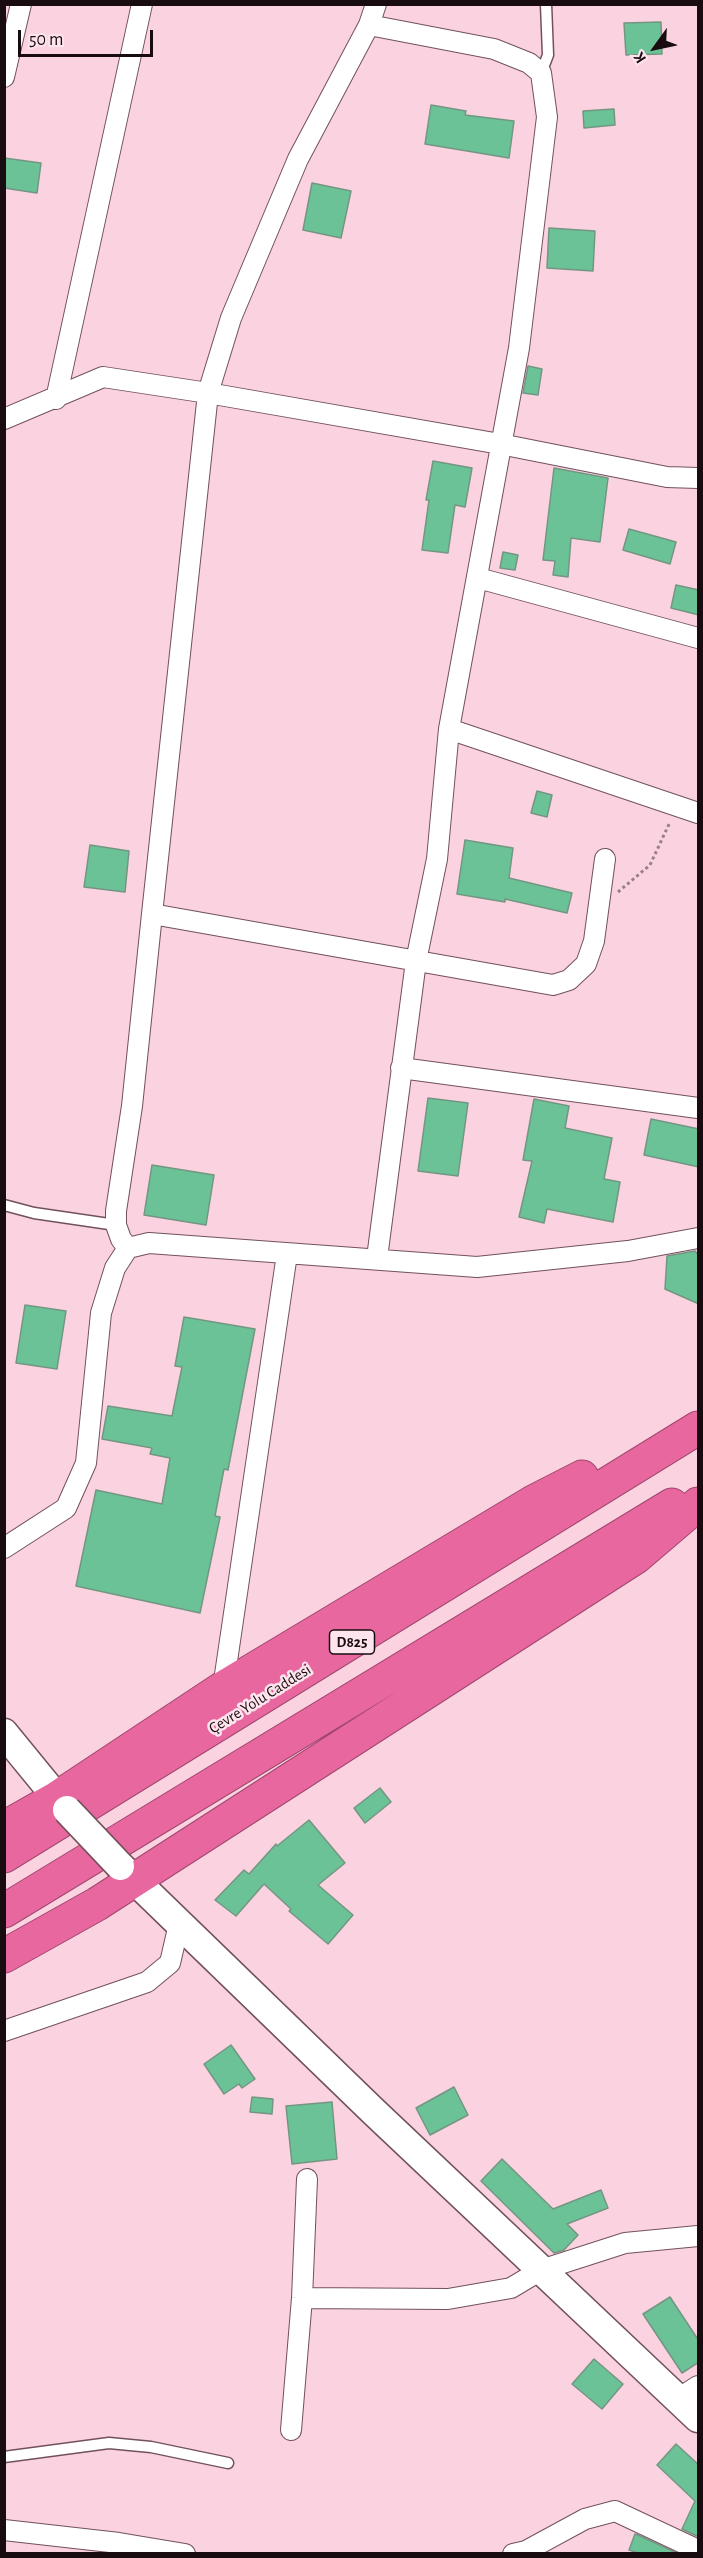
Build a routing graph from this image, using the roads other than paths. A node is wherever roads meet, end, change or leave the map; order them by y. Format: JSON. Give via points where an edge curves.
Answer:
{"nodes":[{"id":1,"x":21,"y":4,"type":"edge"},
{"id":2,"x":142,"y":4,"type":"edge"},
{"id":3,"x":376,"y":4,"type":"edge"},
{"id":4,"x":546,"y":4,"type":"edge"},
{"id":5,"x":369,"y":25,"type":"junction"},
{"id":6,"x":540,"y":73,"type":"junction"},
{"id":7,"x":4,"y":77,"type":"edge"},
{"id":8,"x":208,"y":393,"type":"junction"},
{"id":9,"x":56,"y":399,"type":"junction"},
{"id":10,"x":4,"y":420,"type":"edge"},
{"id":11,"x":500,"y":444,"type":"junction"},
{"id":12,"x":699,"y":478,"type":"edge"},
{"id":13,"x":478,"y":578,"type":"junction"},
{"id":14,"x":699,"y":638,"type":"edge"},
{"id":15,"x":449,"y":729,"type":"junction"},
{"id":16,"x":691,"y":810,"type":"edge"},
{"id":17,"x":605,"y":859,"type":"dead end"},
{"id":18,"x":152,"y":914,"type":"junction"},
{"id":19,"x":416,"y":962,"type":"junction"},
{"id":20,"x":401,"y":1068,"type":"junction"},
{"id":21,"x":699,"y":1108,"type":"edge"},
{"id":22,"x":4,"y":1205,"type":"edge"},
{"id":23,"x":116,"y":1225,"type":"junction"},
{"id":24,"x":699,"y":1238,"type":"edge"},
{"id":25,"x":128,"y":1248,"type":"junction"},
{"id":26,"x":287,"y":1254,"type":"junction"},
{"id":27,"x":377,"y":1258,"type":"junction"},
{"id":28,"x":699,"y":1417,"type":"edge"},
{"id":29,"x":699,"y":1428,"type":"edge"},
{"id":30,"x":699,"y":1489,"type":"edge"},
{"id":31,"x":699,"y":1504,"type":"edge"},
{"id":32,"x":4,"y":1548,"type":"edge"},
{"id":33,"x":223,"y":1688,"type":"junction"},
{"id":34,"x":4,"y":1733,"type":"edge"},
{"id":35,"x":62,"y":1804,"type":"junction"},
{"id":36,"x":4,"y":1828,"type":"edge"},
{"id":37,"x":4,"y":1856,"type":"edge"},
{"id":38,"x":127,"y":1872,"type":"junction"},
{"id":39,"x":4,"y":1911,"type":"edge"},
{"id":40,"x":179,"y":1924,"type":"junction"},
{"id":41,"x":4,"y":1956,"type":"edge"},
{"id":42,"x":4,"y":2031,"type":"edge"},
{"id":43,"x":307,"y":2179,"type":"dead end"},
{"id":44,"x":699,"y":2236,"type":"edge"},
{"id":45,"x":541,"y":2270,"type":"junction"},
{"id":46,"x":302,"y":2298,"type":"junction"},
{"id":47,"x":688,"y":2392,"type":"edge"},
{"id":48,"x":699,"y":2418,"type":"edge"},
{"id":49,"x":291,"y":2430,"type":"dead end"},
{"id":50,"x":4,"y":2457,"type":"edge"},
{"id":51,"x":228,"y":2463,"type":"dead end"},
{"id":52,"x":4,"y":2530,"type":"edge"},
{"id":53,"x":699,"y":2550,"type":"edge"},
{"id":54,"x":185,"y":2553,"type":"edge"},
{"id":55,"x":513,"y":2553,"type":"edge"}],
"edges":[{"from":1,"to":7,"type":"street"},
{"from":2,"to":9,"type":"street"},
{"from":3,"to":5,"type":"street"},
{"from":4,"to":6,"type":"lane","via":[[548,55]]},
{"from":5,"to":6,"type":"street","via":[[494,50],[529,63]]},
{"from":5,"to":8,"type":"street","via":[[298,159],[231,318]]},
{"from":6,"to":11,"type":"street","via":[[547,117],[519,348]]},
{"from":8,"to":9,"type":"street","via":[[103,377]]},
{"from":8,"to":11,"type":"street"},
{"from":8,"to":18,"type":"street"},
{"from":9,"to":10,"type":"street"},
{"from":11,"to":12,"type":"street","via":[[667,477]]},
{"from":11,"to":13,"type":"street"},
{"from":13,"to":14,"type":"street"},
{"from":13,"to":15,"type":"street"},
{"from":15,"to":16,"type":"street"},
{"from":15,"to":19,"type":"street","via":[[437,860]]},
{"from":17,"to":19,"type":"street","via":[[594,941],[586,964],[569,980],[553,985]]},
{"from":18,"to":19,"type":"street"},
{"from":18,"to":23,"type":"street"},
{"from":19,"to":20,"type":"street"},
{"from":20,"to":21,"type":"street"},
{"from":20,"to":27,"type":"street"},
{"from":22,"to":23,"type":"lane"},
{"from":23,"to":25,"type":"street"},
{"from":24,"to":27,"type":"street","via":[[628,1251],[477,1266]]},
{"from":25,"to":26,"type":"street","via":[[149,1243]]},
{"from":25,"to":32,"type":"street","via":[[114,1268],[101,1313],[86,1463],[66,1508]]},
{"from":26,"to":27,"type":"street"},
{"from":26,"to":33,"type":"street"},
{"from":28,"to":33,"type":"highway","via":[[535,1501]]},
{"from":29,"to":37,"type":"highway","name":"Çevre Yolu Caddesi","number":"D825"},
{"from":30,"to":39,"type":"highway"},
{"from":31,"to":38,"type":"highway","via":[[636,1557]]},
{"from":33,"to":35,"type":"highway"},
{"from":34,"to":35,"type":"street"},
{"from":35,"to":36,"type":"highway"},
{"from":35,"to":38,"type":"street","bridge":true},
{"from":38,"to":40,"type":"street"},
{"from":38,"to":41,"type":"highway","via":[[97,1904]]},
{"from":40,"to":42,"type":"street","via":[[170,1964],[147,1982]]},
{"from":40,"to":45,"type":"street"},
{"from":43,"to":46,"type":"street"},
{"from":44,"to":45,"type":"street","via":[[625,2243]]},
{"from":45,"to":46,"type":"street","via":[[511,2288],[448,2299]]},
{"from":45,"to":47,"type":"street"},
{"from":46,"to":49,"type":"street"},
{"from":47,"to":48,"type":"street"},
{"from":50,"to":51,"type":"lane","via":[[109,2443],[151,2447]]},
{"from":52,"to":54,"type":"street"},
{"from":53,"to":55,"type":"street","via":[[615,2511],[585,2519],[526,2551]]}]}
